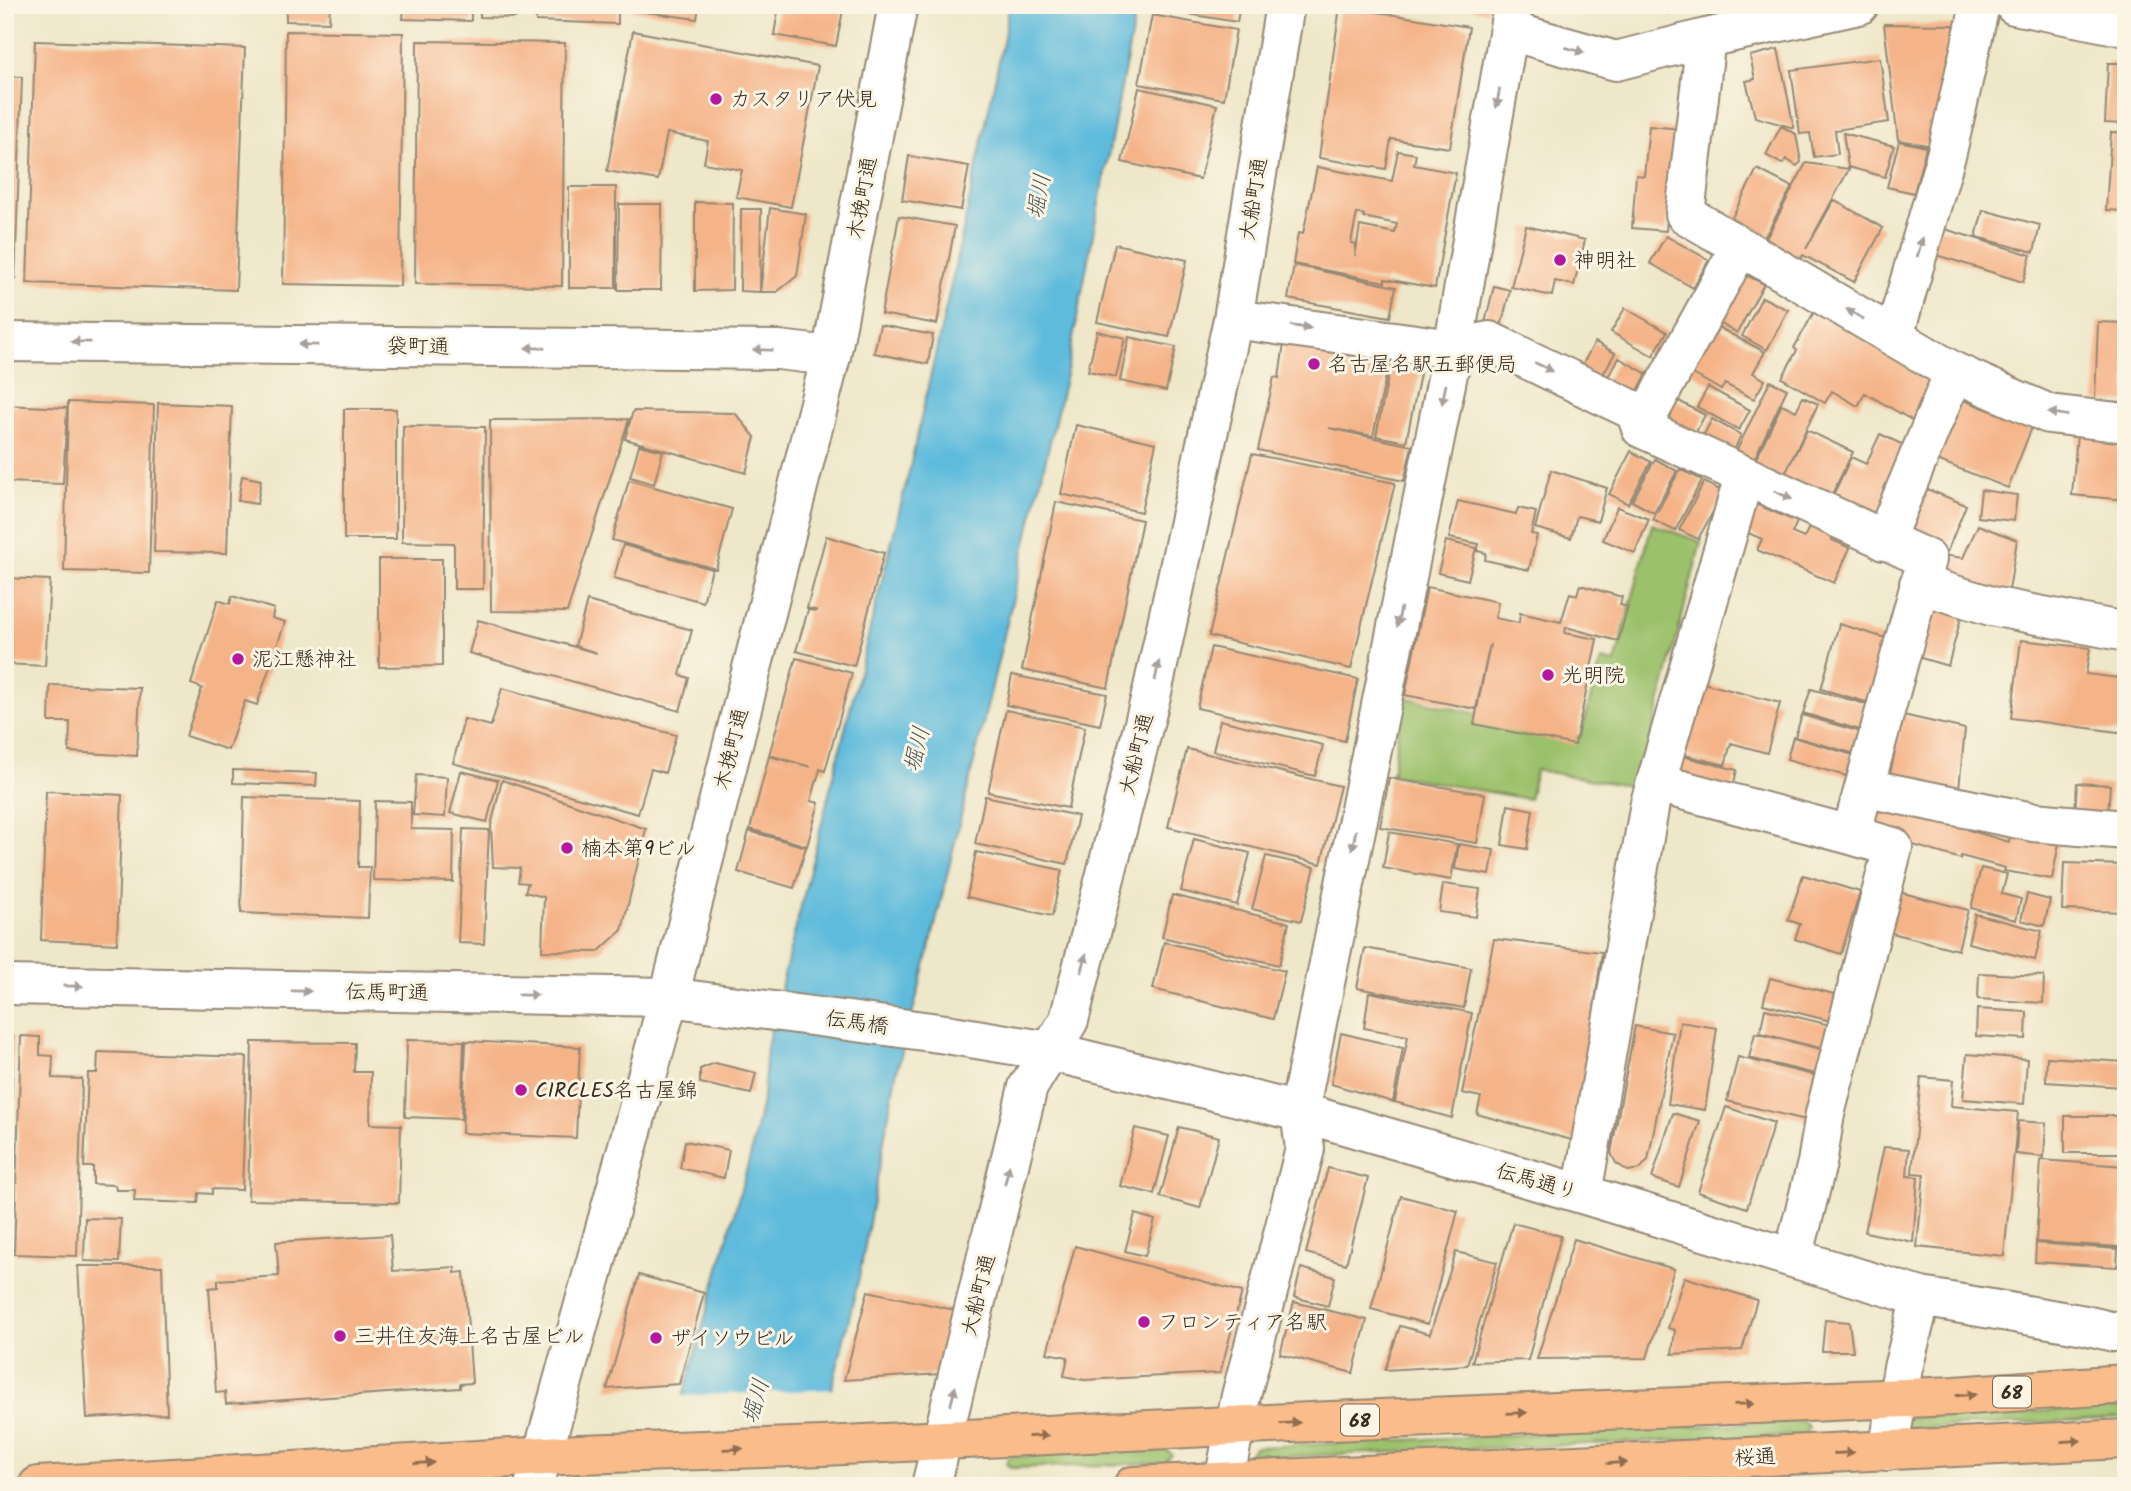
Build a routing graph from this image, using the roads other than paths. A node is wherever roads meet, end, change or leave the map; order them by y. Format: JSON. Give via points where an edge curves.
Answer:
{"nodes":[{"id":1,"x":898,"y":5,"type":"edge"},
{"id":2,"x":1285,"y":5,"type":"edge"},
{"id":3,"x":1859,"y":5,"type":"edge"},
{"id":4,"x":1980,"y":5,"type":"edge"},
{"id":5,"x":2014,"y":5,"type":"edge"},
{"id":6,"x":1511,"y":18,"type":"edge"},
{"id":7,"x":2126,"y":27,"type":"edge"},
{"id":8,"x":1706,"y":38,"type":"junction"},
{"id":9,"x":1740,"y":247,"type":"junction"},
{"id":10,"x":1233,"y":319,"type":"junction"},
{"id":11,"x":1894,"y":335,"type":"junction"},
{"id":12,"x":5,"y":342,"type":"edge"},
{"id":13,"x":1453,"y":349,"type":"junction"},
{"id":14,"x":831,"y":356,"type":"junction"},
{"id":15,"x":1954,"y":372,"type":"junction"},
{"id":16,"x":2126,"y":423,"type":"edge"},
{"id":17,"x":1641,"y":428,"type":"junction"},
{"id":18,"x":1744,"y":477,"type":"junction"},
{"id":19,"x":1884,"y":541,"type":"junction"},
{"id":20,"x":1923,"y":571,"type":"junction"},
{"id":21,"x":2126,"y":632,"type":"edge"},
{"id":22,"x":1656,"y":783,"type":"junction"},
{"id":23,"x":1866,"y":788,"type":"junction"},
{"id":24,"x":2126,"y":830,"type":"edge"},
{"id":25,"x":1851,"y":835,"type":"junction"},
{"id":26,"x":5,"y":985,"type":"edge"},
{"id":27,"x":669,"y":997,"type":"junction"},
{"id":28,"x":767,"y":1011,"type":"joint"},
{"id":29,"x":946,"y":1034,"type":"joint"},
{"id":30,"x":1049,"y":1051,"type":"junction"},
{"id":31,"x":1300,"y":1112,"type":"junction"},
{"id":32,"x":1583,"y":1194,"type":"junction"},
{"id":33,"x":1793,"y":1258,"type":"junction"},
{"id":34,"x":1921,"y":1297,"type":"junction"},
{"id":35,"x":2126,"y":1328,"type":"edge"},
{"id":36,"x":2126,"y":1384,"type":"edge"},
{"id":37,"x":1898,"y":1398,"type":"junction"},
{"id":38,"x":1236,"y":1426,"type":"junction"},
{"id":39,"x":942,"y":1439,"type":"junction"},
{"id":40,"x":2126,"y":1439,"type":"edge"},
{"id":41,"x":1888,"y":1451,"type":"junction"},
{"id":42,"x":537,"y":1471,"type":"edge"},
{"id":43,"x":1224,"y":1482,"type":"junction"},
{"id":44,"x":37,"y":1486,"type":"edge"},
{"id":45,"x":931,"y":1486,"type":"edge"},
{"id":46,"x":1133,"y":1486,"type":"edge"}],
"edges":[{"from":1,"to":14,"type":"street","name":"木挽町通"},
{"from":2,"to":10,"type":"street","name":"大船町通"},
{"from":3,"to":8,"type":"street"},
{"from":11,"to":4,"type":"street","one_way":true,"via":[[1947,152]]},
{"from":5,"to":7,"type":"street"},
{"from":6,"to":8,"type":"street","one_way":true,"via":[[1616,61]]},
{"from":6,"to":13,"type":"street","one_way":true},
{"from":8,"to":9,"type":"street","via":[[1685,214]]},
{"from":11,"to":9,"type":"street","one_way":true},
{"from":9,"to":17,"type":"street"},
{"from":10,"to":13,"type":"street","one_way":true},
{"from":30,"to":10,"type":"street","name":"大船町通","one_way":true,"via":[[1069,1020],[1153,688]]},
{"from":11,"to":15,"type":"street"},
{"from":14,"to":12,"type":"street","name":"袋町通","one_way":true,"via":[[778,350]]},
{"from":13,"to":17,"type":"street","one_way":true,"via":[[1489,341],[1636,411]]},
{"from":13,"to":31,"type":"street","one_way":true},
{"from":14,"to":27,"type":"street","name":"木挽町通"},
{"from":16,"to":15,"type":"street","one_way":true,"via":[[2049,414]]},
{"from":15,"to":19,"type":"street"},
{"from":17,"to":18,"type":"street"},
{"from":18,"to":19,"type":"street","one_way":true},
{"from":18,"to":22,"type":"street"},
{"from":19,"to":20,"type":"street"},
{"from":20,"to":21,"type":"street","via":[[1991,606]]},
{"from":20,"to":23,"type":"street"},
{"from":22,"to":25,"type":"street"},
{"from":22,"to":32,"type":"street"},
{"from":23,"to":24,"type":"street","via":[[2033,822]]},
{"from":23,"to":25,"type":"street"},
{"from":25,"to":33,"type":"street","via":[[1893,847]]},
{"from":26,"to":27,"type":"street","name":"伝馬町通","one_way":true},
{"from":27,"to":28,"type":"street","name":"伝馬町通"},
{"from":27,"to":42,"type":"street","name":"木挽町通"},
{"from":28,"to":29,"type":"street","name":"伝馬橋"},
{"from":29,"to":30,"type":"street","name":"伝馬通り"},
{"from":30,"to":31,"type":"street","name":"伝馬通り"},
{"from":39,"to":30,"type":"street","name":"大船町通","one_way":true,"via":[[1028,1087]]},
{"from":31,"to":32,"type":"street","name":"伝馬通り"},
{"from":31,"to":38,"type":"street","via":[[1305,1149]]},
{"from":32,"to":33,"type":"street","name":"伝馬通り"},
{"from":33,"to":34,"type":"street","name":"伝馬通り"},
{"from":34,"to":35,"type":"street","name":"伝馬通り","via":[[2114,1332]]},
{"from":34,"to":37,"type":"street"},
{"from":37,"to":36,"type":"main road","number":"68","one_way":true},
{"from":38,"to":37,"type":"main road","number":"68","one_way":true},
{"from":37,"to":41,"type":"street"},
{"from":39,"to":38,"type":"main road","number":"68","one_way":true},
{"from":38,"to":43,"type":"street"},
{"from":42,"to":39,"type":"main road","number":"68","one_way":true,"via":[[664,1451]]},
{"from":39,"to":45,"type":"street","name":"大船町通"},
{"from":41,"to":40,"type":"main road","name":"桜通","one_way":true},
{"from":43,"to":41,"type":"main road","name":"桜通","one_way":true},
{"from":44,"to":42,"type":"main road","number":"68","one_way":true},
{"from":43,"to":46,"type":"main road","name":"桜通"}]}
